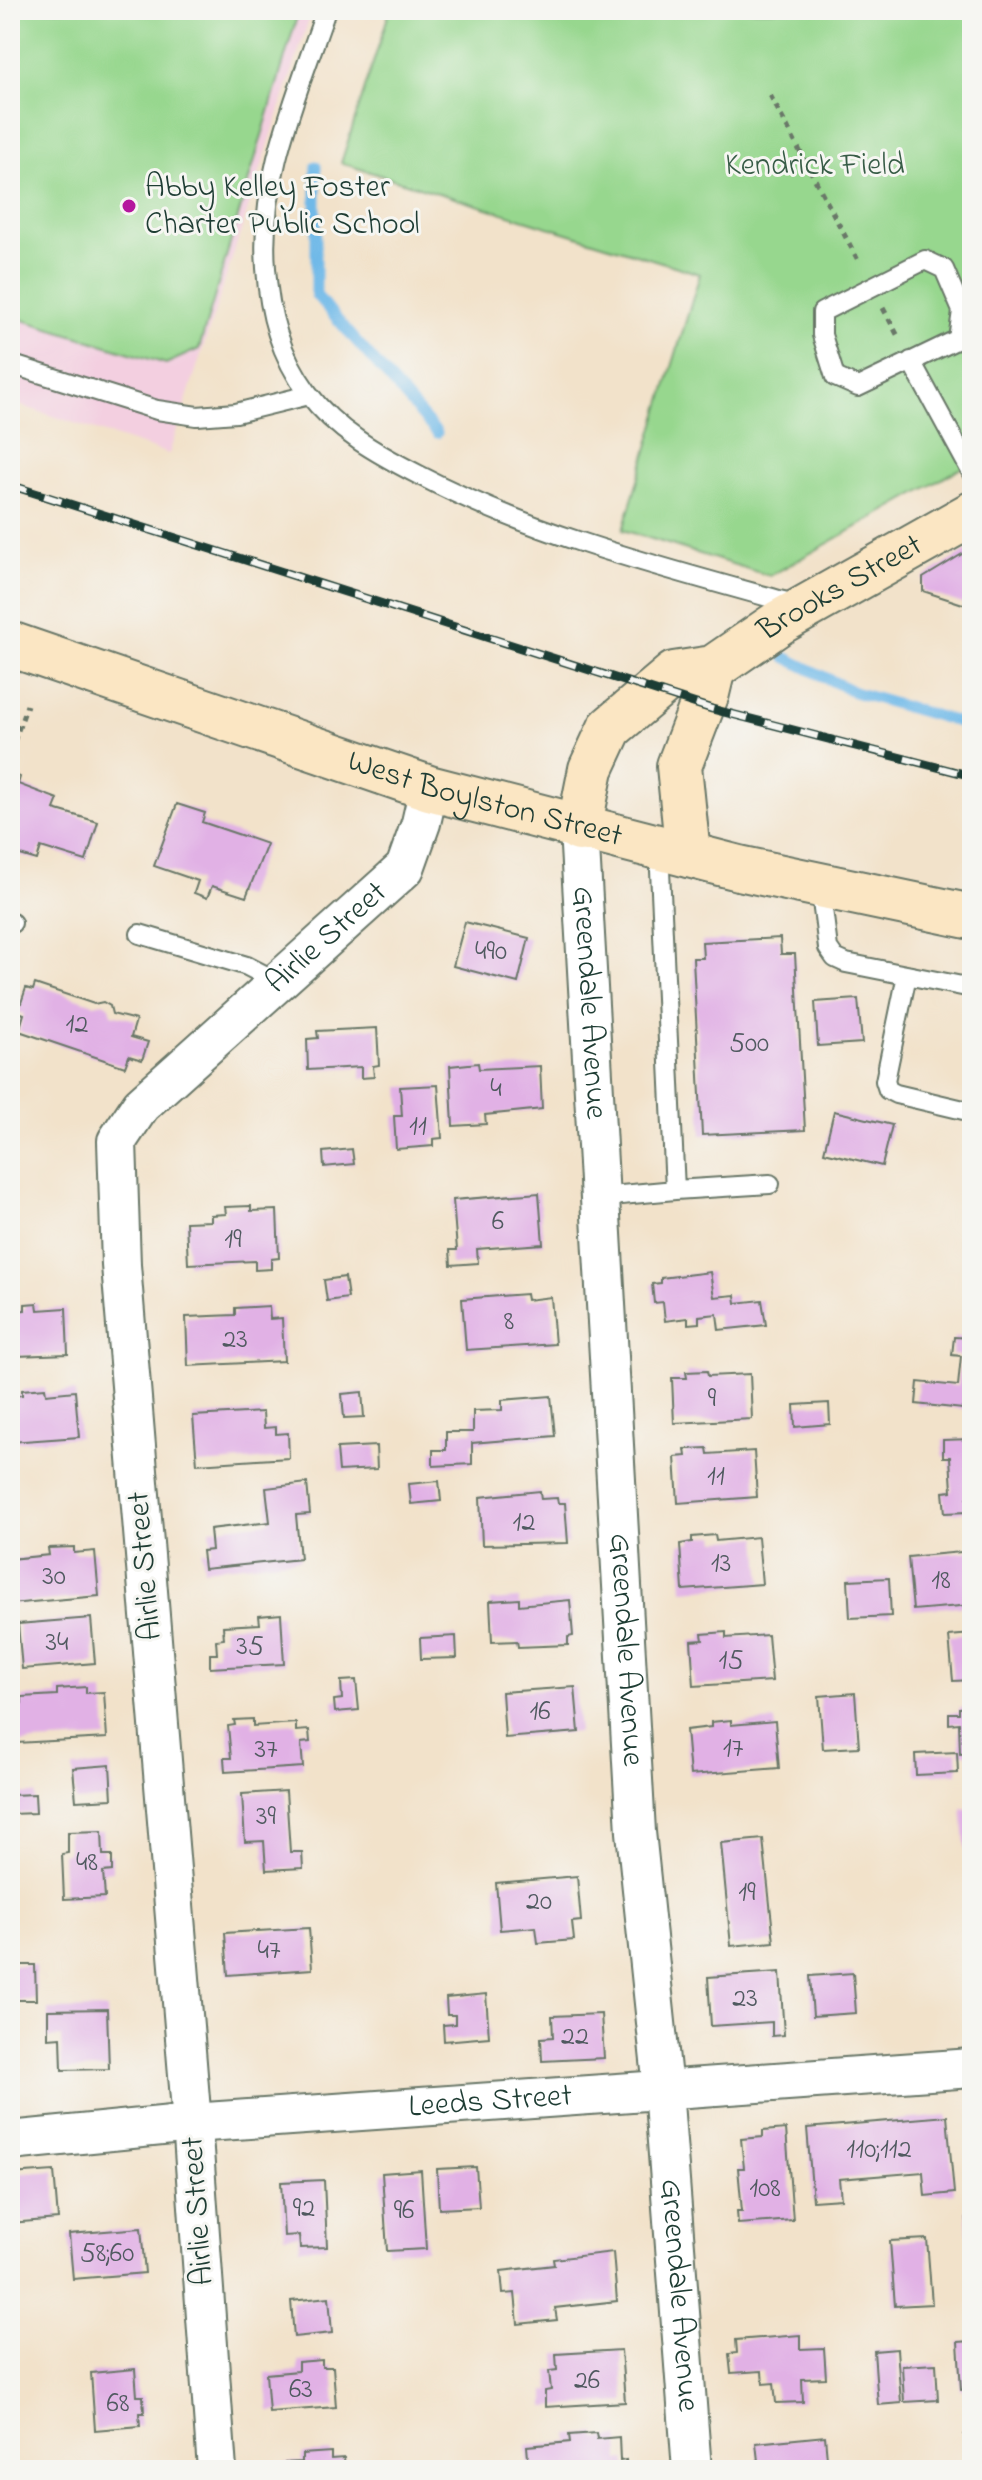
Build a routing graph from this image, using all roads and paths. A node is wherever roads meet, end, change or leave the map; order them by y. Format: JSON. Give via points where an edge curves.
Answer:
{"nodes":[{"id":1,"x":326,"y":10,"type":"edge"},
{"id":2,"x":956,"y":10,"type":"edge"},
{"id":3,"x":972,"y":22,"type":"edge"},
{"id":4,"x":770,"y":95,"type":"dead end"},
{"id":5,"x":872,"y":287,"type":"junction"},
{"id":6,"x":911,"y":361,"type":"junction"},
{"id":7,"x":10,"y":364,"type":"edge"},
{"id":8,"x":309,"y":395,"type":"junction"},
{"id":9,"x":972,"y":473,"type":"edge"},
{"id":10,"x":972,"y":514,"type":"edge"},
{"id":11,"x":806,"y":608,"type":"junction"},
{"id":12,"x":10,"y":644,"type":"edge"},
{"id":13,"x":713,"y":668,"type":"junction"},
{"id":14,"x":27,"y":705,"type":"dead end"},
{"id":15,"x":10,"y":753,"type":"edge"},
{"id":16,"x":429,"y":788,"type":"junction"},
{"id":17,"x":579,"y":829,"type":"junction"},
{"id":18,"x":674,"y":852,"type":"junction"},
{"id":19,"x":820,"y":886,"type":"junction"},
{"id":20,"x":972,"y":917,"type":"edge"},
{"id":21,"x":140,"y":934,"type":"dead end"},
{"id":22,"x":907,"y":975,"type":"junction"},
{"id":23,"x":278,"y":982,"type":"junction"},
{"id":24,"x":972,"y":988,"type":"edge"},
{"id":25,"x":972,"y":1112,"type":"edge"},
{"id":26,"x":770,"y":1184,"type":"dead end"},
{"id":27,"x":675,"y":1190,"type":"junction"},
{"id":28,"x":600,"y":1197,"type":"junction"},
{"id":29,"x":972,"y":2068,"type":"edge"},
{"id":30,"x":663,"y":2089,"type":"junction"},
{"id":31,"x":192,"y":2123,"type":"junction"},
{"id":32,"x":10,"y":2141,"type":"edge"},
{"id":33,"x":217,"y":2470,"type":"edge"},
{"id":34,"x":692,"y":2470,"type":"edge"}],
"edges":[{"from":1,"to":8,"type":"lane","via":[[274,163],[266,238],[275,332]]},
{"from":2,"to":3,"type":"path"},
{"from":4,"to":5,"type":"path"},
{"from":5,"to":6,"type":"path"},
{"from":5,"to":6,"type":"lane","via":[[925,260],[944,269],[962,311],[958,339]]},
{"from":5,"to":6,"type":"lane","via":[[822,312],[822,335],[835,377],[858,387]]},
{"from":6,"to":9,"type":"lane"},
{"from":7,"to":8,"type":"lane","via":[[157,410],[197,416],[236,413]]},
{"from":8,"to":11,"type":"lane","via":[[367,447],[469,500],[571,541]]},
{"from":10,"to":11,"type":"main road","name":"Brooks Street"},
{"from":11,"to":13,"type":"main road","name":"Brooks Street"},
{"from":12,"to":16,"type":"main road","name":"West Boylston Street"},
{"from":13,"to":17,"type":"main road","name":"Brooks Street","via":[[674,674],[610,728],[591,769]]},
{"from":13,"to":18,"type":"main road","via":[[679,766]]},
{"from":14,"to":15,"type":"path"},
{"from":16,"to":17,"type":"main road","name":"West Boylston Street"},
{"from":16,"to":23,"type":"street","name":"Airlie Street","via":[[405,868]]},
{"from":17,"to":18,"type":"main road","name":"West Boylston Street"},
{"from":17,"to":28,"type":"street","name":"Greendale Avenue"},
{"from":18,"to":19,"type":"main road","name":"West Boylston Street"},
{"from":18,"to":27,"type":"lane"},
{"from":19,"to":20,"type":"main road","name":"West Boylston Street"},
{"from":19,"to":22,"type":"lane","via":[[828,948],[835,958]]},
{"from":21,"to":23,"type":"lane","via":[[247,966]]},
{"from":22,"to":24,"type":"lane"},
{"from":22,"to":25,"type":"lane","via":[[885,1081],[888,1090]]},
{"from":23,"to":31,"type":"street","name":"Airlie Street","via":[[141,1105],[117,1141],[122,1281]]},
{"from":26,"to":27,"type":"lane"},
{"from":27,"to":28,"type":"lane"},
{"from":28,"to":30,"type":"street","name":"Greendale Avenue","via":[[636,1832]]},
{"from":29,"to":30,"type":"street","name":"Leeds Street"},
{"from":30,"to":31,"type":"street","name":"Leeds Street"},
{"from":30,"to":34,"type":"street","name":"Greendale Avenue"},
{"from":31,"to":32,"type":"street","name":"Leeds Street"},
{"from":31,"to":33,"type":"street","name":"Airlie Street"}]}
